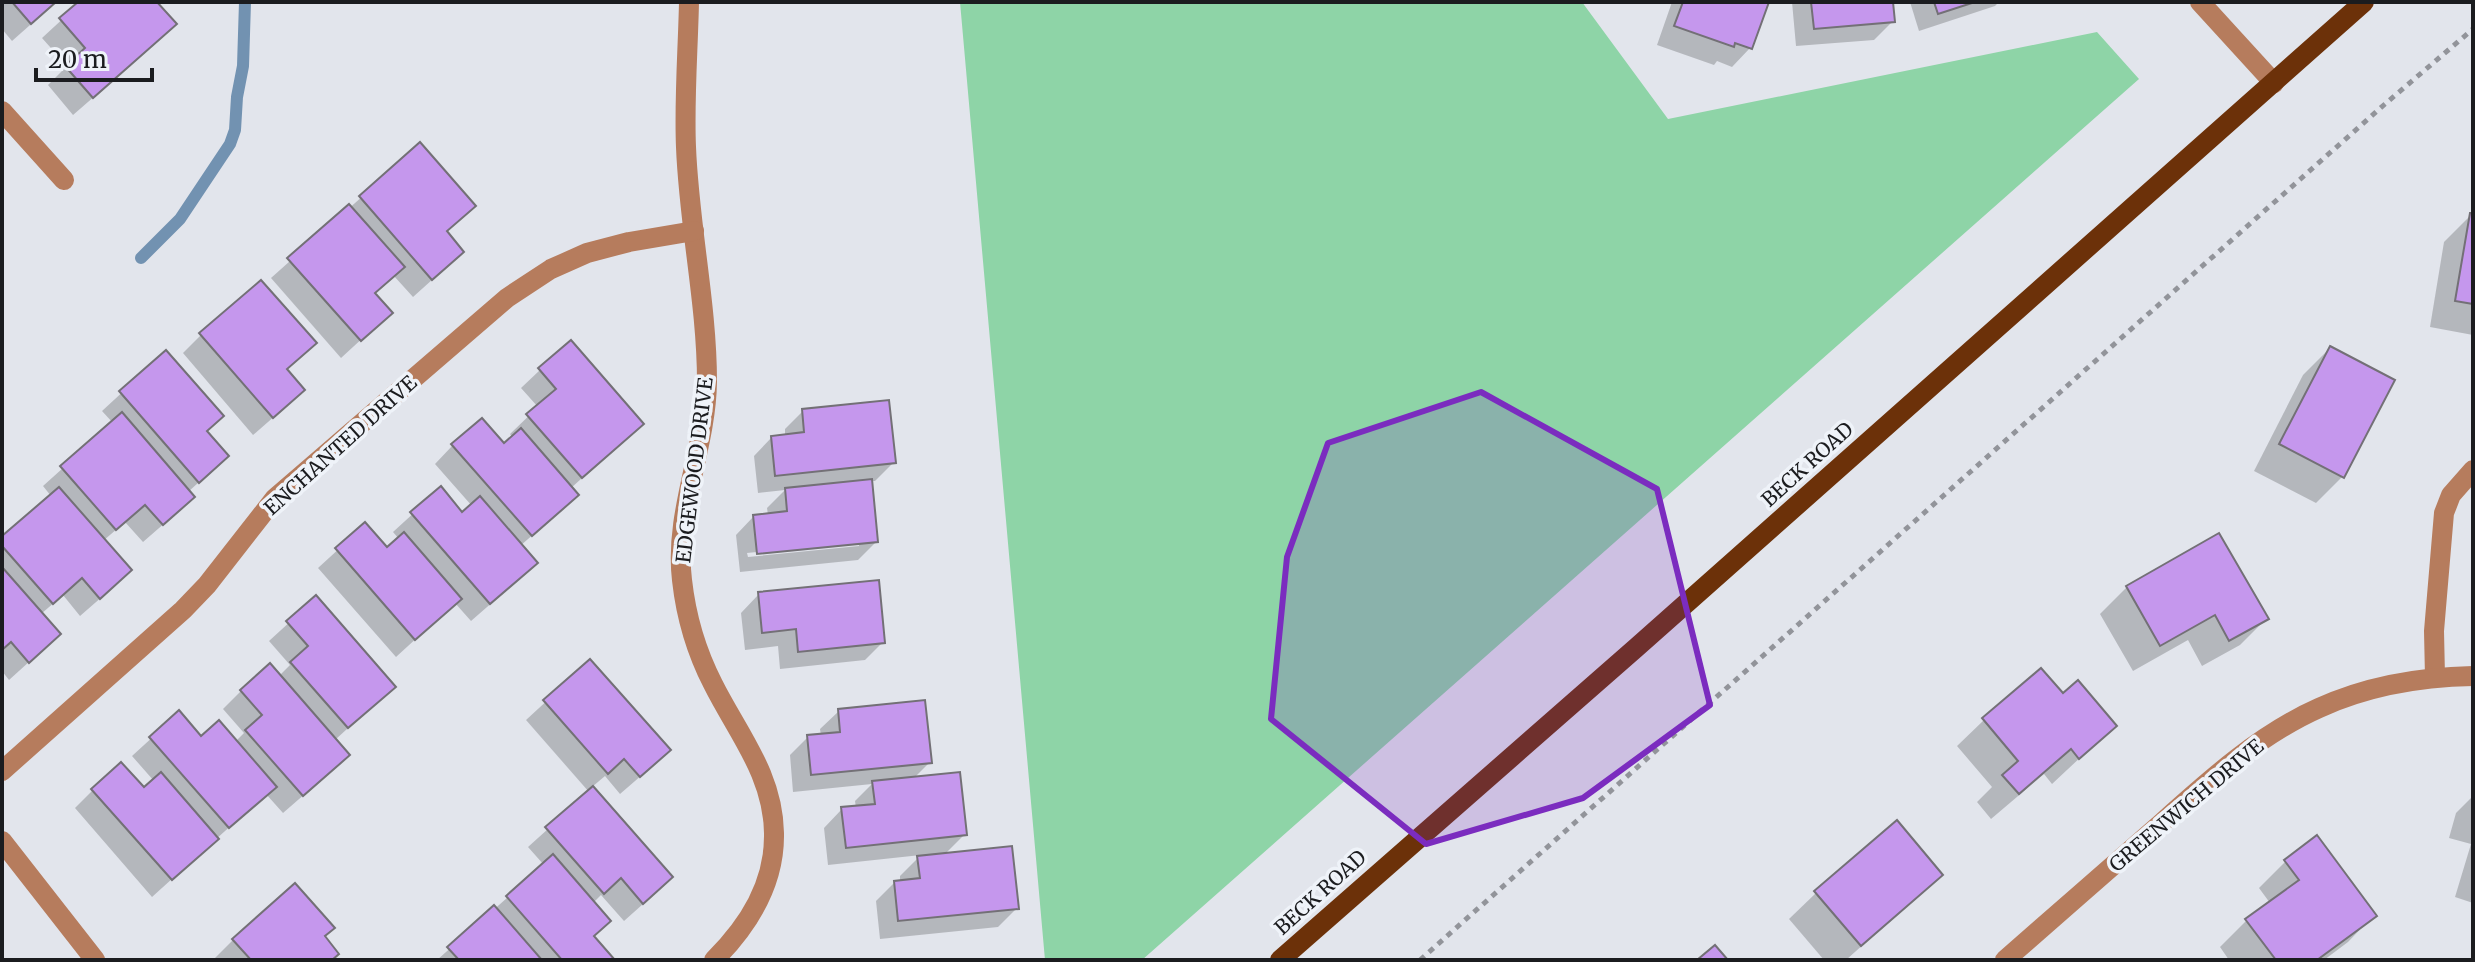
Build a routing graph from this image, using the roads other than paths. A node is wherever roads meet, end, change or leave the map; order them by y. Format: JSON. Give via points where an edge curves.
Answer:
{"nodes":[{"id":1,"x":689,"y":2,"type":"edge"},
{"id":2,"x":2200,"y":2,"type":"edge"},
{"id":3,"x":2364,"y":2,"type":"edge"},
{"id":4,"x":2274,"y":83,"type":"junction"},
{"id":5,"x":2,"y":111,"type":"edge"},
{"id":6,"x":64,"y":180,"type":"dead end"},
{"id":7,"x":694,"y":231,"type":"junction"},
{"id":8,"x":2473,"y":470,"type":"edge"},
{"id":9,"x":2473,"y":676,"type":"edge"},
{"id":10,"x":2435,"y":677,"type":"junction"},
{"id":11,"x":2,"y":771,"type":"edge"},
{"id":12,"x":2,"y":841,"type":"edge"},
{"id":13,"x":95,"y":960,"type":"edge"},
{"id":14,"x":714,"y":960,"type":"edge"},
{"id":15,"x":1280,"y":960,"type":"edge"},
{"id":16,"x":2005,"y":960,"type":"edge"}],
"edges":[{"from":1,"to":7,"type":"street","name":"EDGEWOOD DRIVE","via":[[686,147]]},
{"from":2,"to":4,"type":"street"},
{"from":3,"to":4,"type":"main road","name":"BECK ROAD"},
{"from":4,"to":15,"type":"main road","name":"BECK ROAD"},
{"from":5,"to":6,"type":"street"},
{"from":7,"to":11,"type":"street","name":"ENCHANTED DRIVE","via":[[587,253],[507,298],[275,498],[183,610]]},
{"from":7,"to":14,"type":"street","name":"EDGEWOOD DRIVE","via":[[707,384],[682,536],[682,577],[690,628],[769,791],[774,832],[772,865],[758,903]]},
{"from":8,"to":10,"type":"street","via":[[2451,495],[2444,513]]},
{"from":9,"to":10,"type":"street","name":"GREENWICH DRIVE"},
{"from":10,"to":16,"type":"street","name":"GREENWICH DRIVE","via":[[2391,684],[2318,708],[2272,734],[2192,796]]},
{"from":12,"to":13,"type":"street"}]}
